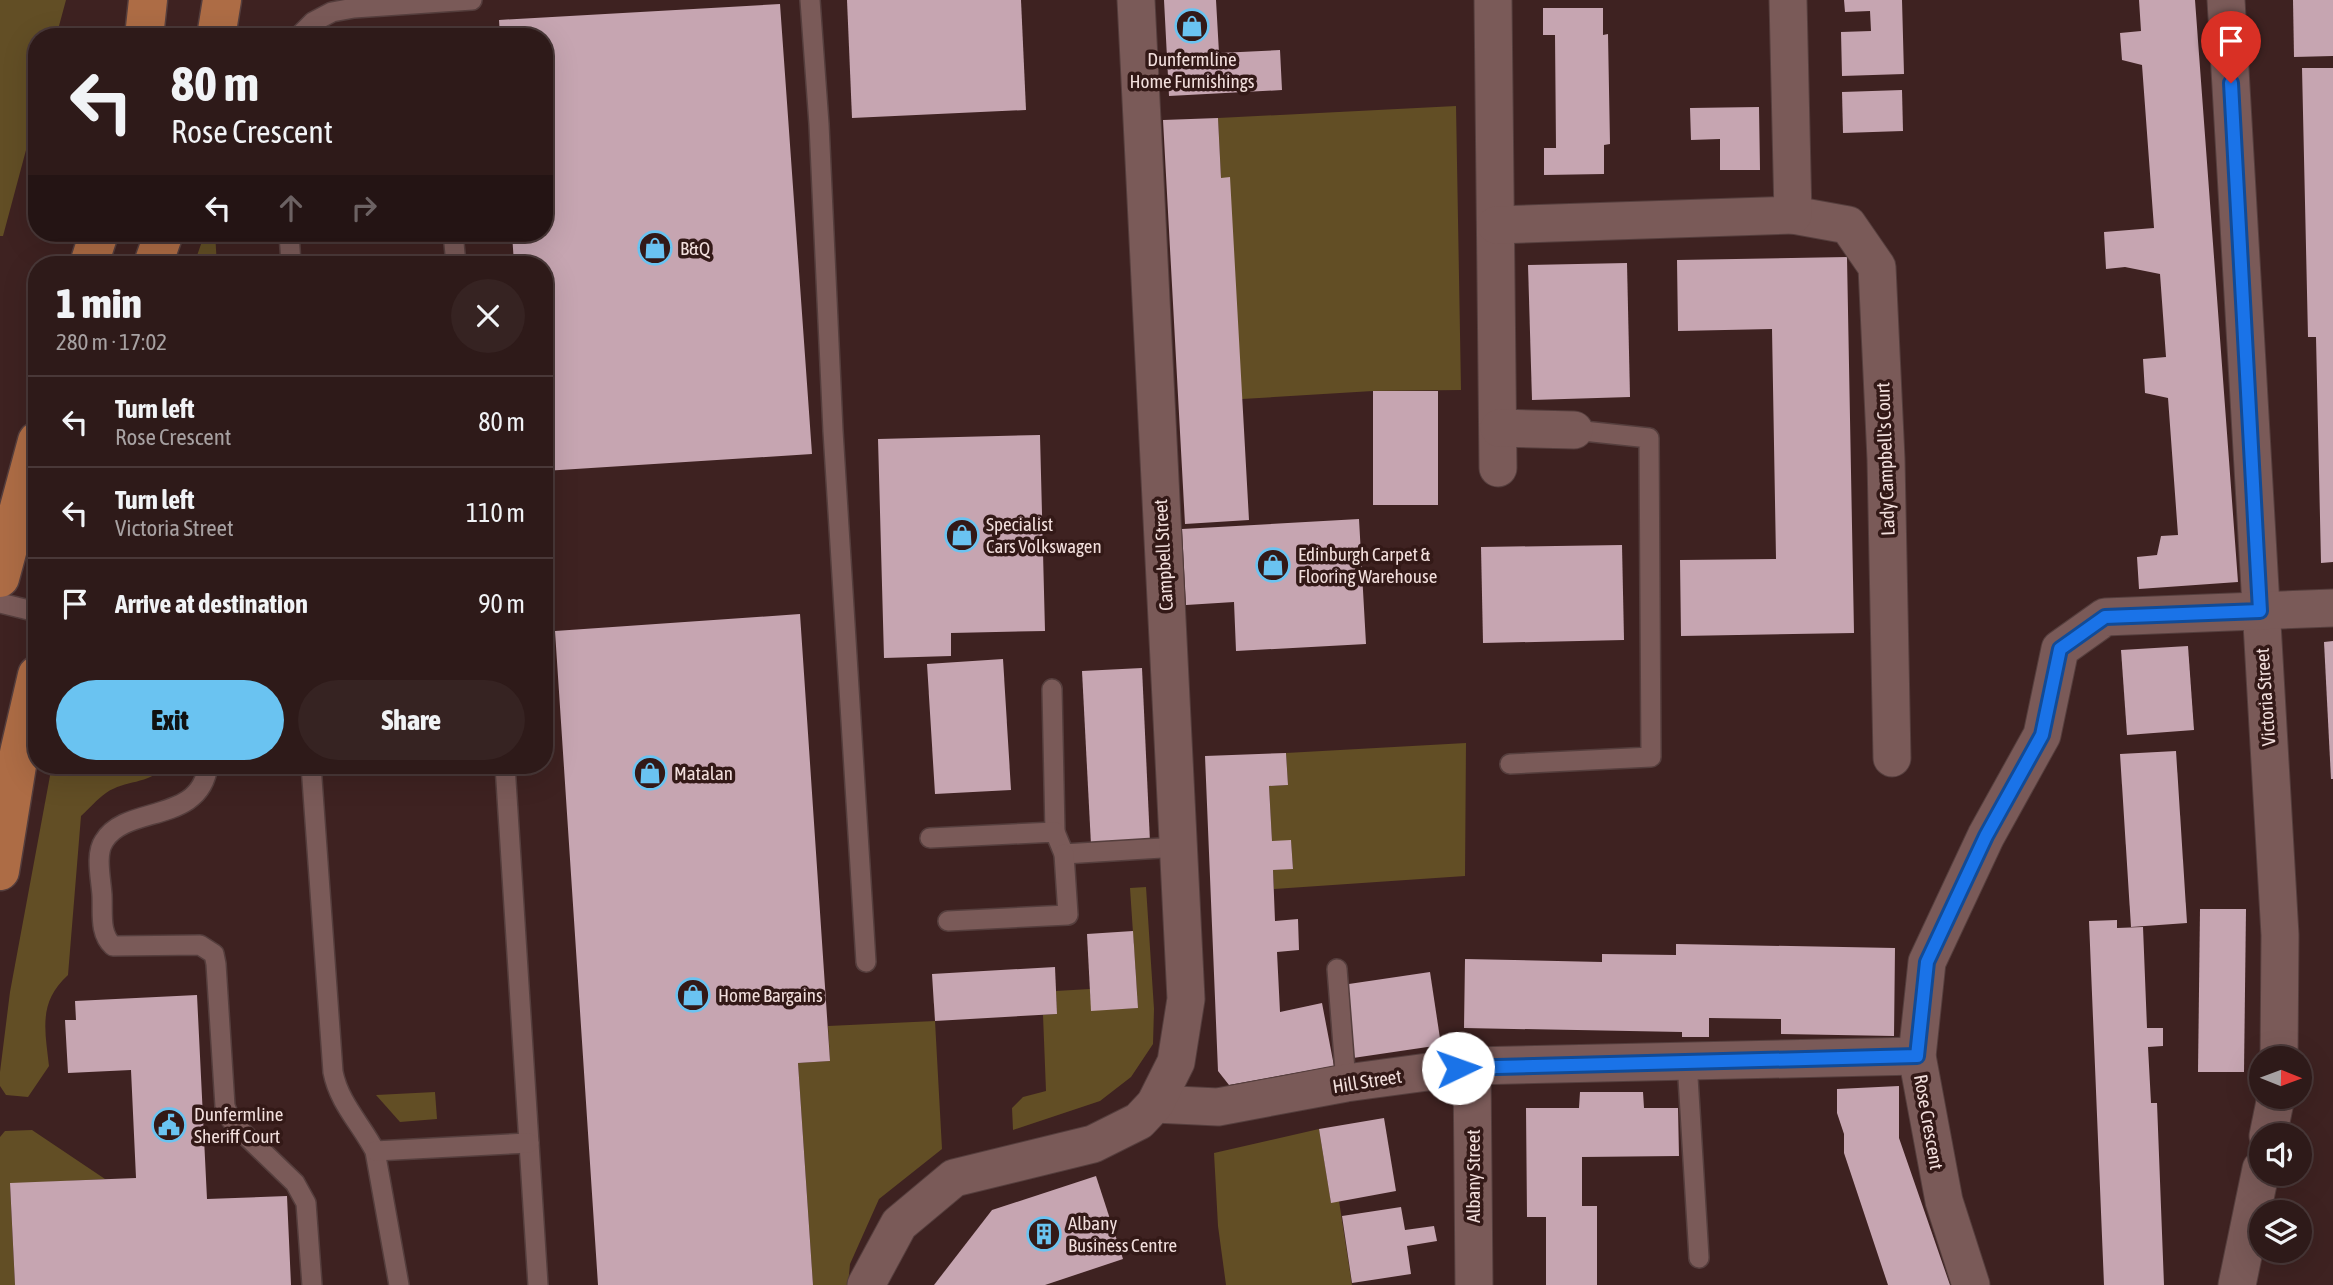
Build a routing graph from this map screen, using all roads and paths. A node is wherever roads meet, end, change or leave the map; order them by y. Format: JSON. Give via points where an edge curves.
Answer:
{"nodes":[{"id":1,"x":148,"y":0,"type":"edge"},
{"id":2,"x":222,"y":0,"type":"edge"},
{"id":3,"x":472,"y":0,"type":"edge"},
{"id":4,"x":810,"y":0,"type":"edge"},
{"id":5,"x":1136,"y":0,"type":"edge"},
{"id":6,"x":1493,"y":0,"type":"edge"},
{"id":7,"x":1788,"y":0,"type":"edge"},
{"id":8,"x":2226,"y":0,"type":"edge"},
{"id":9,"x":145,"y":28,"type":"edge"},
{"id":10,"x":217,"y":28,"type":"edge"},
{"id":11,"x":307,"y":28,"type":"edge"},
{"id":12,"x":1793,"y":215,"type":"junction"},
{"id":13,"x":1496,"y":225,"type":"junction"},
{"id":14,"x":1499,"y":428,"type":"junction"},
{"id":15,"x":1574,"y":430,"type":"joint"},
{"id":16,"x":1499,"y":468,"type":"dead end"},
{"id":17,"x":28,"y":475,"type":"edge"},
{"id":18,"x":0,"y":578,"type":"edge"},
{"id":19,"x":0,"y":603,"type":"edge"},
{"id":20,"x":2333,"y":608,"type":"edge"},
{"id":21,"x":28,"y":610,"type":"edge"},
{"id":22,"x":2260,"y":611,"type":"junction"},
{"id":23,"x":1052,"y":688,"type":"dead end"},
{"id":24,"x":28,"y":714,"type":"edge"},
{"id":25,"x":1892,"y":758,"type":"dead end"},
{"id":26,"x":1510,"y":764,"type":"dead end"},
{"id":27,"x":205,"y":774,"type":"edge"},
{"id":28,"x":312,"y":774,"type":"edge"},
{"id":29,"x":506,"y":774,"type":"edge"},
{"id":30,"x":1055,"y":832,"type":"junction"},
{"id":31,"x":930,"y":838,"type":"dead end"},
{"id":32,"x":1178,"y":847,"type":"junction"},
{"id":33,"x":1064,"y":854,"type":"junction"},
{"id":34,"x":0,"y":871,"type":"edge"},
{"id":35,"x":948,"y":921,"type":"dead end"},
{"id":36,"x":866,"y":962,"type":"dead end"},
{"id":37,"x":1337,"y":969,"type":"dead end"},
{"id":38,"x":2279,"y":1046,"type":"edge"},
{"id":39,"x":1917,"y":1056,"type":"junction"},
{"id":40,"x":1687,"y":1062,"type":"junction"},
{"id":41,"x":1472,"y":1066,"type":"junction"},
{"id":42,"x":1346,"y":1083,"type":"junction"},
{"id":43,"x":1155,"y":1104,"type":"junction"},
{"id":44,"x":529,"y":1143,"type":"junction"},
{"id":45,"x":375,"y":1152,"type":"junction"},
{"id":46,"x":2258,"y":1186,"type":"edge"},
{"id":47,"x":1699,"y":1258,"type":"dead end"},
{"id":48,"x":312,"y":1285,"type":"edge"},
{"id":49,"x":399,"y":1285,"type":"edge"},
{"id":50,"x":538,"y":1285,"type":"edge"},
{"id":51,"x":866,"y":1285,"type":"edge"},
{"id":52,"x":1474,"y":1285,"type":"edge"},
{"id":53,"x":1971,"y":1285,"type":"edge"},
{"id":54,"x":2237,"y":1285,"type":"edge"}],
"edges":[{"from":1,"to":9,"type":"main road"},
{"from":2,"to":10,"type":"main road"},
{"from":3,"to":11,"type":"lane","via":[[354,8],[332,12]]},
{"from":4,"to":36,"type":"lane"},
{"from":5,"to":32,"type":"street","name":"Campbell Street"},
{"from":6,"to":13,"type":"street"},
{"from":7,"to":12,"type":"street"},
{"from":8,"to":22,"type":"street","name":"Victoria Street"},
{"from":12,"to":13,"type":"street","name":"Lady Campbell's Court"},
{"from":12,"to":25,"type":"street","name":"Lady Campbell's Court","via":[[1848,225],[1877,267]]},
{"from":13,"to":14,"type":"street"},
{"from":14,"to":15,"type":"street"},
{"from":14,"to":16,"type":"street"},
{"from":15,"to":26,"type":"lane","via":[[1649,438],[1651,757]]},
{"from":17,"to":18,"type":"main road"},
{"from":19,"to":21,"type":"lane"},
{"from":20,"to":22,"type":"street","name":"Rose Crescent"},
{"from":22,"to":38,"type":"street","name":"Victoria Street","via":[[2280,935]]},
{"from":22,"to":39,"type":"street","name":"Rose Crescent","via":[[2105,617],[2060,649],[2042,735],[1986,836],[1927,962]]},
{"from":23,"to":30,"type":"lane"},
{"from":24,"to":34,"type":"main road"},
{"from":27,"to":48,"type":"lane","via":[[199,790],[182,804],[122,825],[102,842],[104,933],[113,946],[200,945],[214,954],[225,1106],[237,1127],[295,1183],[306,1203]]},
{"from":28,"to":45,"type":"lane","via":[[333,1072],[342,1101]]},
{"from":29,"to":44,"type":"lane"},
{"from":30,"to":31,"type":"lane"},
{"from":30,"to":33,"type":"lane"},
{"from":32,"to":33,"type":"lane"},
{"from":32,"to":43,"type":"street","name":"Campbell Street","via":[[1186,999],[1177,1062]]},
{"from":33,"to":35,"type":"lane","via":[[1068,915]]},
{"from":37,"to":42,"type":"lane"},
{"from":39,"to":40,"type":"street","name":"Hill Street"},
{"from":39,"to":53,"type":"street","name":"Rose Crescent","via":[[1944,1201]]},
{"from":40,"to":41,"type":"street","name":"Hill Street"},
{"from":40,"to":47,"type":"lane"},
{"from":41,"to":42,"type":"street","name":"Hill Street"},
{"from":41,"to":52,"type":"street","name":"Albany Street"},
{"from":42,"to":43,"type":"street","name":"Hill Street","via":[[1218,1107]]},
{"from":43,"to":51,"type":"street","via":[[1139,1121],[1093,1144],[954,1178],[899,1224]]},
{"from":44,"to":45,"type":"lane"},
{"from":44,"to":50,"type":"lane"},
{"from":45,"to":49,"type":"lane"},
{"from":46,"to":54,"type":"street"}]}
